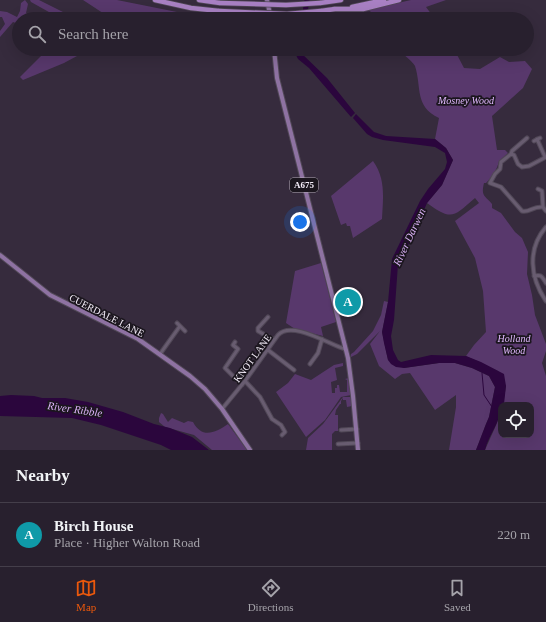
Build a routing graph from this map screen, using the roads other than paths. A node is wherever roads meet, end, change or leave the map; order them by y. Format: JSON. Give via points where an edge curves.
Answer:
{"nodes":[{"id":1,"x":155,"y":0,"type":"edge"},
{"id":2,"x":199,"y":0,"type":"edge"},
{"id":3,"x":267,"y":0,"type":"edge"},
{"id":4,"x":342,"y":0,"type":"edge"},
{"id":5,"x":384,"y":0,"type":"edge"},
{"id":6,"x":399,"y":0,"type":"edge"},
{"id":7,"x":334,"y":9,"type":"junction"},
{"id":8,"x":242,"y":12,"type":"edge"},
{"id":9,"x":270,"y":12,"type":"edge"},
{"id":10,"x":310,"y":12,"type":"edge"},
{"id":11,"x":275,"y":56,"type":"edge"},
{"id":12,"x":527,"y":138,"type":"dead end"},
{"id":13,"x":537,"y":139,"type":"dead end"},
{"id":14,"x":511,"y":154,"type":"junction"},
{"id":15,"x":546,"y":157,"type":"edge"},
{"id":16,"x":538,"y":189,"type":"dead end"},
{"id":17,"x":543,"y":207,"type":"junction"},
{"id":18,"x":546,"y":211,"type":"edge"},
{"id":19,"x":546,"y":227,"type":"edge"},
{"id":20,"x":0,"y":255,"type":"edge"},
{"id":21,"x":534,"y":276,"type":"junction"},
{"id":22,"x":546,"y":283,"type":"edge"},
{"id":23,"x":546,"y":301,"type":"edge"},
{"id":24,"x":268,"y":317,"type":"dead end"},
{"id":25,"x":177,"y":323,"type":"dead end"},
{"id":26,"x":180,"y":326,"type":"junction"},
{"id":27,"x":185,"y":331,"type":"dead end"},
{"id":28,"x":322,"y":339,"type":"junction"},
{"id":29,"x":274,"y":340,"type":"junction"},
{"id":30,"x":235,"y":342,"type":"dead end"},
{"id":31,"x":346,"y":349,"type":"junction"},
{"id":32,"x":268,"y":350,"type":"junction"},
{"id":33,"x":160,"y":354,"type":"junction"},
{"id":34,"x":309,"y":358,"type":"dead end"},
{"id":35,"x":313,"y":360,"type":"junction"},
{"id":36,"x":310,"y":364,"type":"dead end"},
{"id":37,"x":294,"y":370,"type":"dead end"},
{"id":38,"x":246,"y":381,"type":"junction"},
{"id":39,"x":242,"y":385,"type":"junction"},
{"id":40,"x":222,"y":408,"type":"junction"},
{"id":41,"x":357,"y":429,"type":"junction"},
{"id":42,"x":341,"y":430,"type":"dead end"},
{"id":43,"x":282,"y":435,"type":"dead end"},
{"id":44,"x":358,"y":443,"type":"junction"},
{"id":45,"x":338,"y":444,"type":"dead end"},
{"id":46,"x":250,"y":450,"type":"edge"},
{"id":47,"x":358,"y":450,"type":"edge"}],
"edges":[{"from":1,"to":8,"type":"highway","bridge":true,"via":[[192,8]]},
{"from":2,"to":4,"type":"highway","bridge":true,"via":[[286,5]]},
{"from":3,"to":9,"type":"main road"},
{"from":5,"to":7,"type":"highway"},
{"from":6,"to":7,"type":"highway","via":[[363,9]]},
{"from":7,"to":10,"type":"highway","bridge":true},
{"from":11,"to":31,"type":"main road","number":"A675","via":[[277,78]]},
{"from":12,"to":14,"type":"street"},
{"from":13,"to":15,"type":"street"},
{"from":14,"to":15,"type":"street","via":[[522,167]]},
{"from":14,"to":17,"type":"street","via":[[501,162],[490,183],[501,187],[522,212],[537,206]]},
{"from":16,"to":17,"type":"street","via":[[542,191]]},
{"from":17,"to":18,"type":"street"},
{"from":19,"to":21,"type":"street","via":[[534,247]]},
{"from":20,"to":33,"type":"main road","name":"CUERDALE LANE","via":[[50,295],[138,339]]},
{"from":21,"to":22,"type":"street","via":[[539,274]]},
{"from":21,"to":23,"type":"street"},
{"from":24,"to":29,"type":"street","via":[[258,331]]},
{"from":25,"to":26,"type":"street"},
{"from":26,"to":27,"type":"street"},
{"from":26,"to":33,"type":"street"},
{"from":28,"to":29,"type":"street","name":"KNOT LANE","via":[[287,330],[281,332]]},
{"from":28,"to":31,"type":"street","name":"KNOT LANE"},
{"from":28,"to":35,"type":"street"},
{"from":29,"to":32,"type":"street","name":"KNOT LANE"},
{"from":30,"to":39,"type":"street","via":[[233,345],[238,350],[225,368]]},
{"from":31,"to":41,"type":"main road","number":"A675"},
{"from":32,"to":37,"type":"street"},
{"from":32,"to":38,"type":"street","name":"KNOT LANE"},
{"from":33,"to":40,"type":"main road","name":"CUERDALE LANE","via":[[205,389]]},
{"from":34,"to":35,"type":"street"},
{"from":35,"to":36,"type":"street"},
{"from":38,"to":39,"type":"street","name":"KNOT LANE"},
{"from":38,"to":43,"type":"street","via":[[260,397],[272,419],[281,425],[285,432]]},
{"from":39,"to":40,"type":"street","name":"KNOT LANE"},
{"from":40,"to":46,"type":"main road","name":"CUERDALE LANE"},
{"from":41,"to":42,"type":"street"},
{"from":41,"to":44,"type":"main road","number":"A675"},
{"from":44,"to":45,"type":"street"},
{"from":44,"to":47,"type":"main road","number":"A675"}]}
